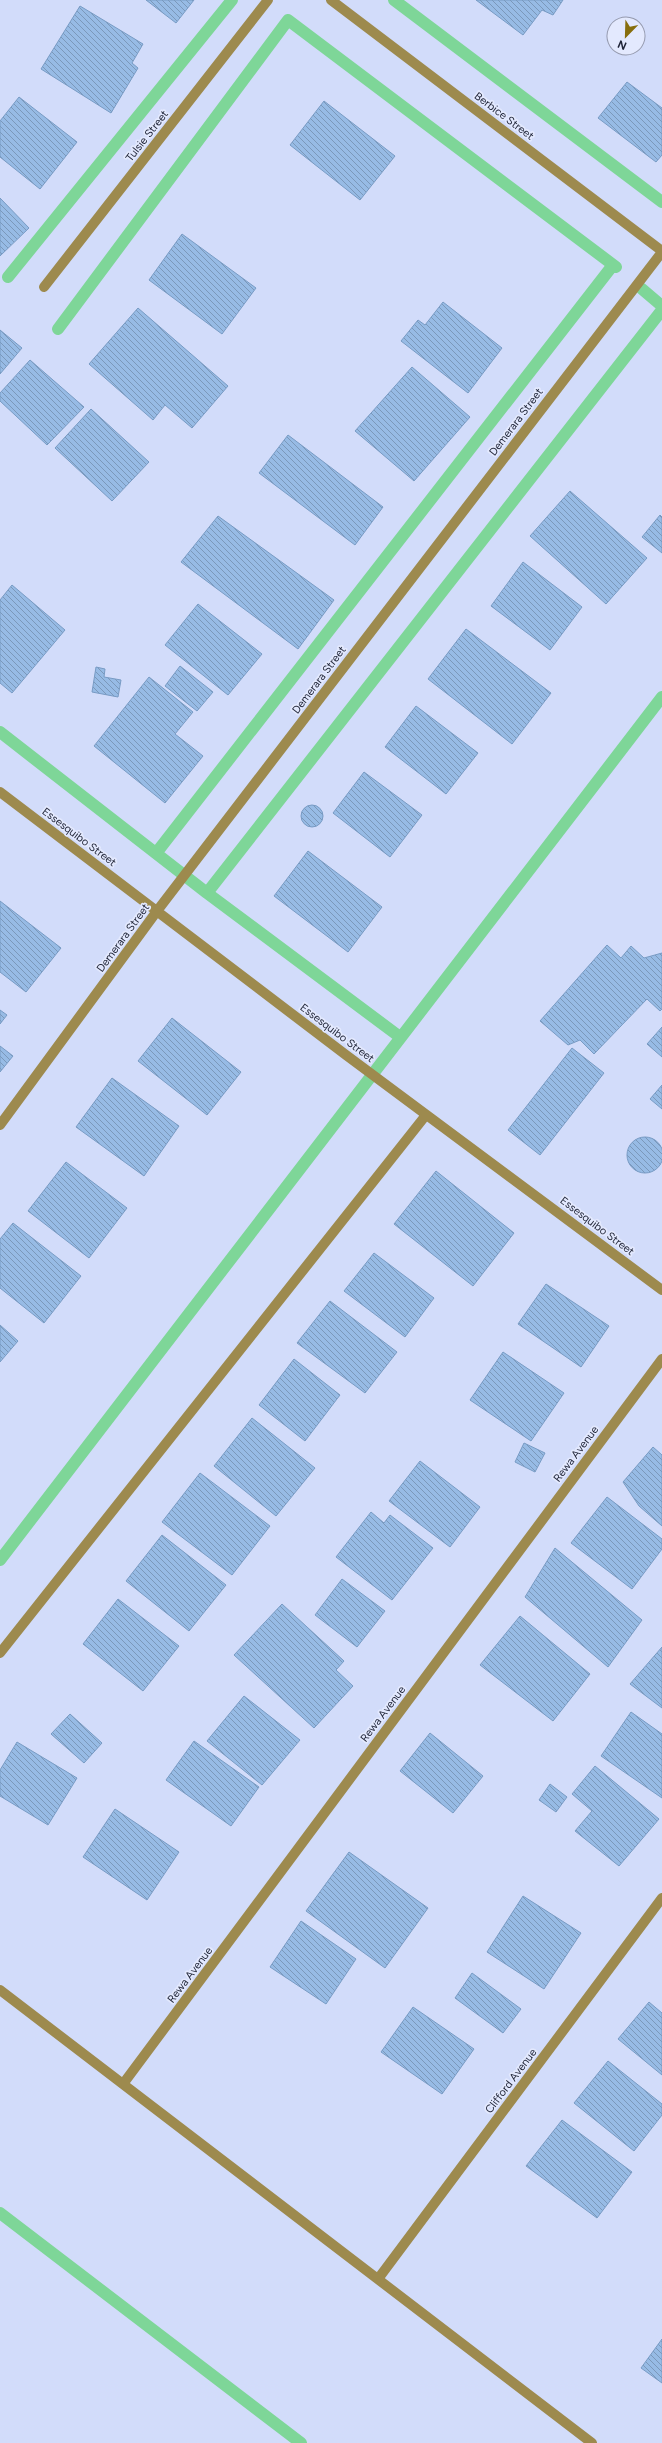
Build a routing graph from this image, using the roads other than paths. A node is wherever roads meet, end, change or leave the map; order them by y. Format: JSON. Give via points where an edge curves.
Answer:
{"nodes":[{"id":1,"x":268,"y":0,"type":"edge"},
{"id":2,"x":331,"y":0,"type":"edge"},
{"id":3,"x":662,"y":251,"type":"edge"},
{"id":4,"x":44,"y":287,"type":"dead end"},
{"id":5,"x":0,"y":792,"type":"edge"},
{"id":6,"x":157,"y":911,"type":"junction"},
{"id":7,"x":426,"y":1115,"type":"junction"},
{"id":8,"x":0,"y":1125,"type":"edge"},
{"id":9,"x":662,"y":1290,"type":"edge"},
{"id":10,"x":662,"y":1359,"type":"edge"},
{"id":11,"x":0,"y":1653,"type":"edge"},
{"id":12,"x":662,"y":1898,"type":"edge"},
{"id":13,"x":0,"y":1990,"type":"edge"},
{"id":14,"x":123,"y":2084,"type":"junction"},
{"id":15,"x":378,"y":2279,"type":"junction"},
{"id":16,"x":592,"y":2443,"type":"edge"}],
"edges":[{"from":1,"to":4,"type":"street","name":"Tulsie Street"},
{"from":2,"to":3,"type":"street","name":"Berbice Street"},
{"from":3,"to":6,"type":"street","name":"Demerara Street"},
{"from":5,"to":6,"type":"street","name":"Essesquibo Street"},
{"from":6,"to":7,"type":"street","name":"Essesquibo Street"},
{"from":6,"to":8,"type":"street","name":"Demerara Street"},
{"from":7,"to":9,"type":"street","name":"Essesquibo Street"},
{"from":7,"to":11,"type":"street"},
{"from":10,"to":14,"type":"street","name":"Rewa Avenue"},
{"from":12,"to":15,"type":"street","name":"Clifford Avenue"},
{"from":13,"to":14,"type":"street"},
{"from":14,"to":15,"type":"street"},
{"from":15,"to":16,"type":"street"}]}
